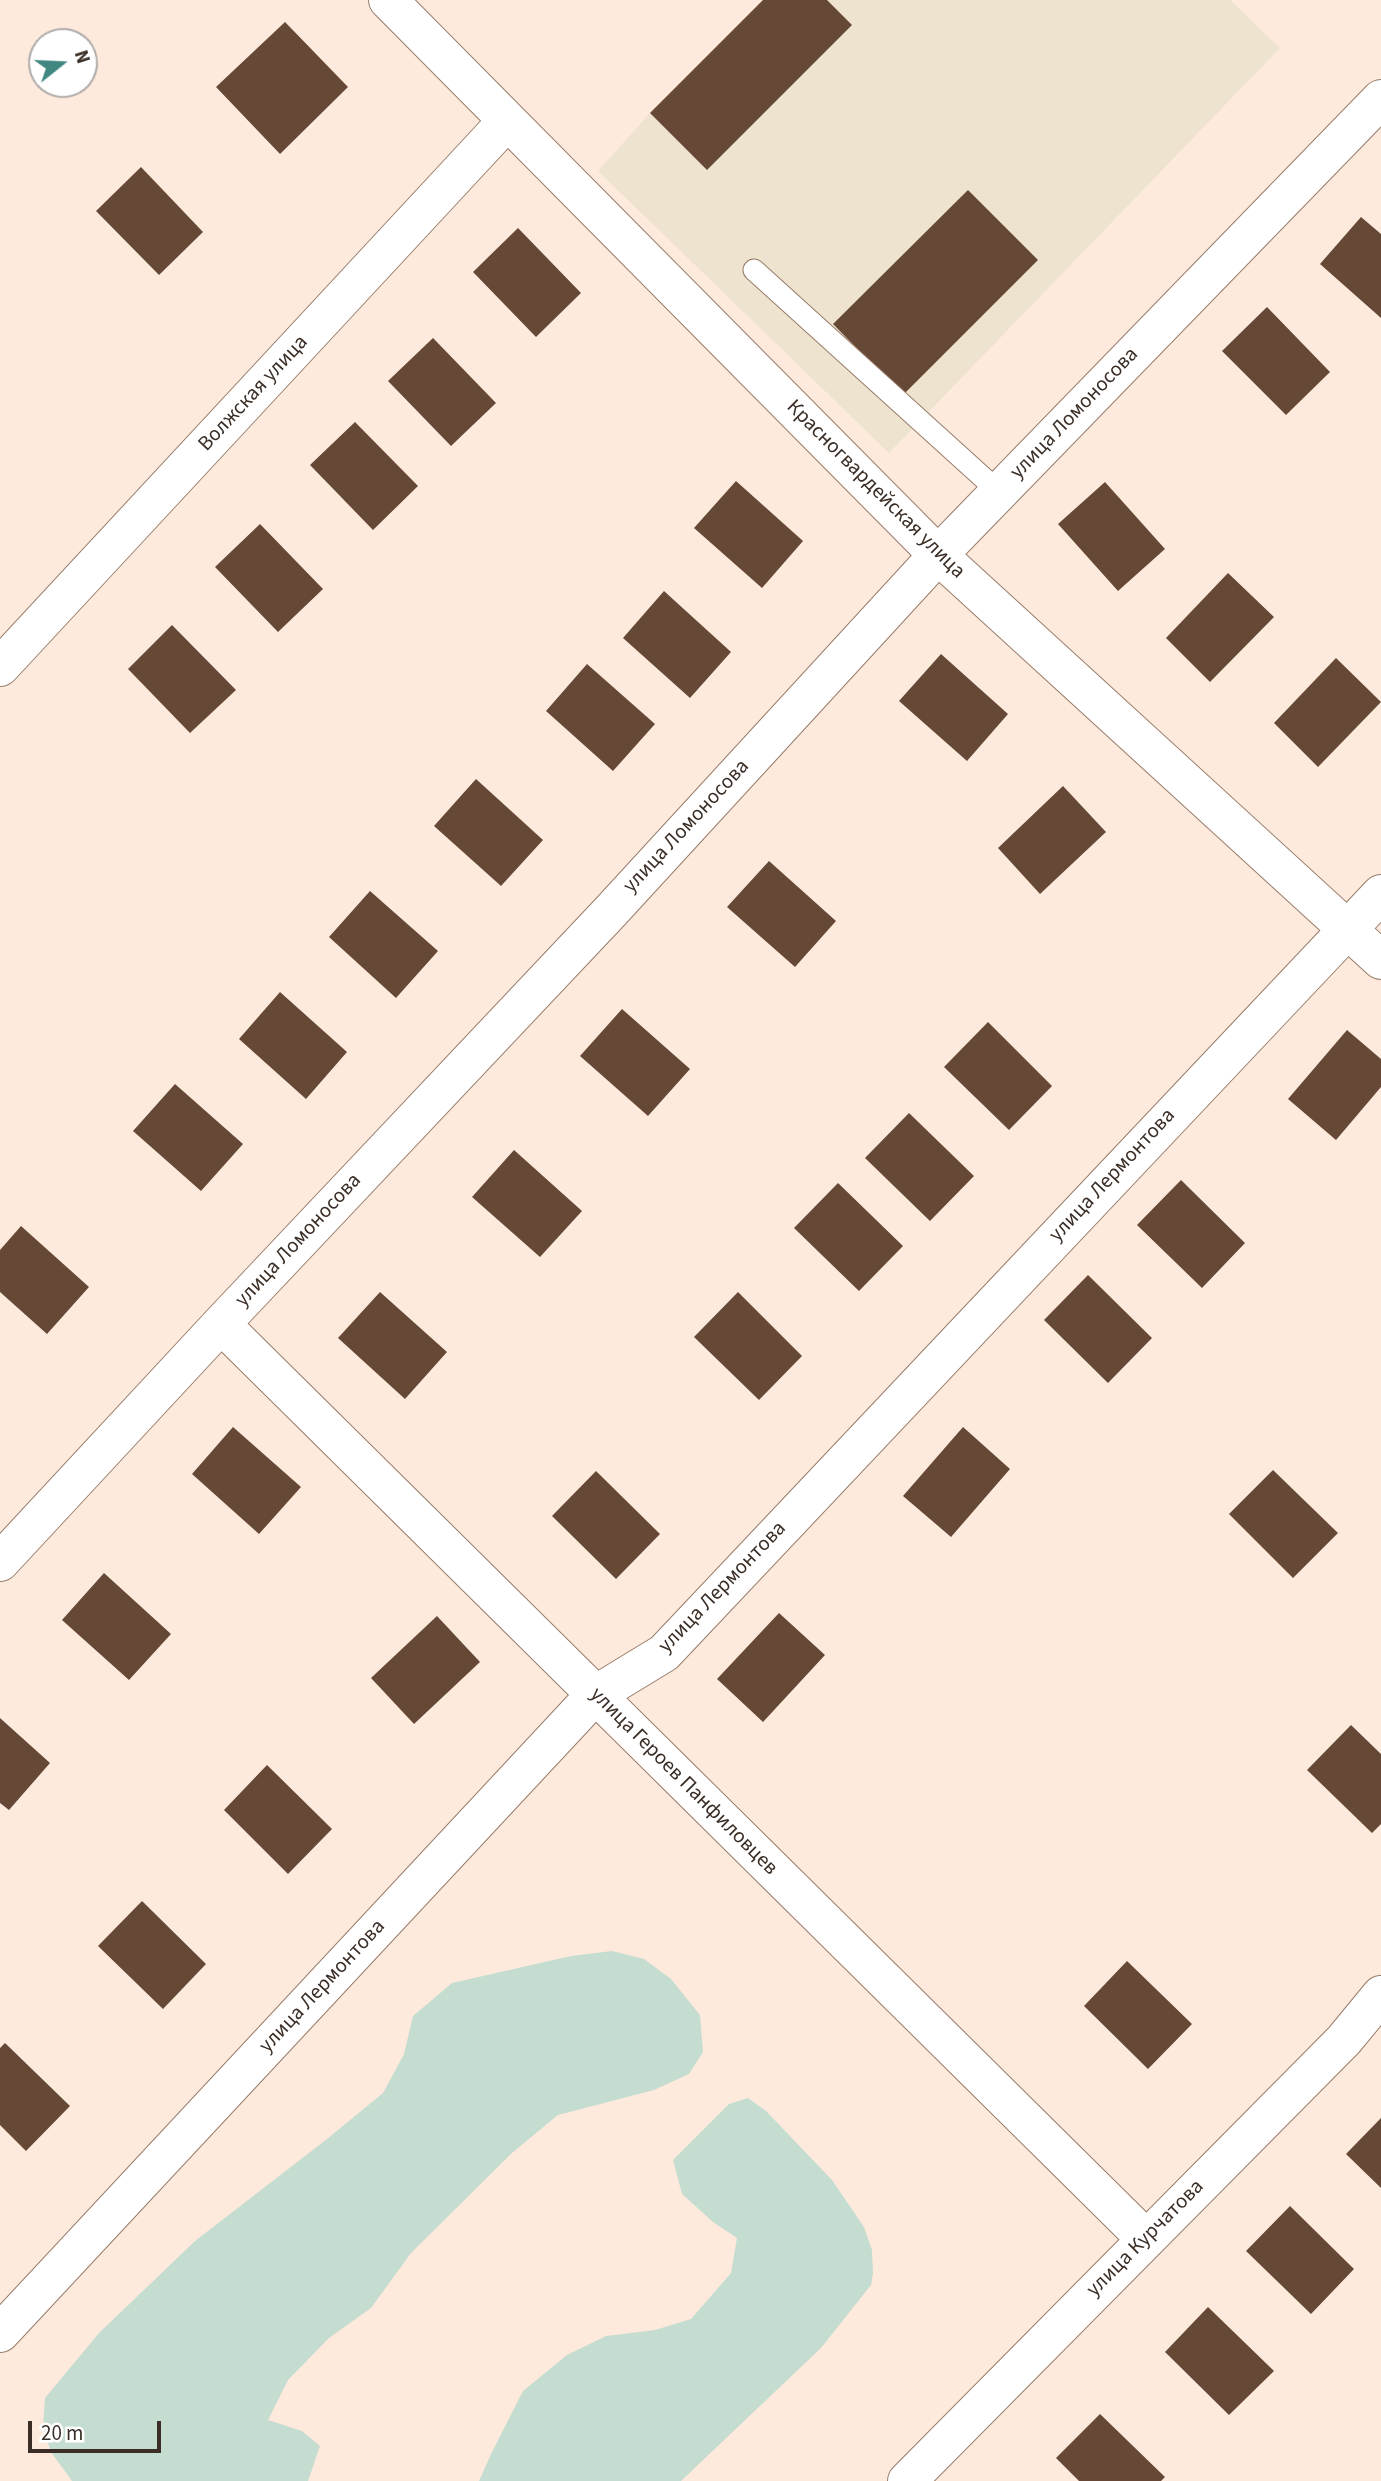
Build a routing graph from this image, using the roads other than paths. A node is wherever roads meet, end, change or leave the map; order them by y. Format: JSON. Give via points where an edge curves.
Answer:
{"nodes":[{"id":1,"x":388,"y":0,"type":"edge"},
{"id":2,"x":1381,"y":99,"type":"edge"},
{"id":3,"x":508,"y":121,"type":"junction"},
{"id":4,"x":754,"y":270,"type":"dead end"},
{"id":5,"x":999,"y":492,"type":"junction"},
{"id":6,"x":938,"y":555,"type":"junction"},
{"id":7,"x":0,"y":667,"type":"edge"},
{"id":8,"x":1381,"y":894,"type":"edge"},
{"id":9,"x":1346,"y":929,"type":"junction"},
{"id":10,"x":1381,"y":960,"type":"edge"},
{"id":11,"x":220,"y":1324,"type":"junction"},
{"id":12,"x":0,"y":1562,"type":"edge"},
{"id":13,"x":595,"y":1695,"type":"junction"},
{"id":14,"x":1381,"y":1995,"type":"edge"},
{"id":15,"x":1146,"y":2239,"type":"junction"},
{"id":16,"x":0,"y":2333,"type":"edge"},
{"id":17,"x":907,"y":2481,"type":"edge"}],
"edges":[{"from":1,"to":3,"type":"street","name":"Красногвардейская улица"},
{"from":2,"to":5,"type":"street","name":"улица Ломоносова"},
{"from":3,"to":6,"type":"street","name":"Красногвардейская улица"},
{"from":3,"to":7,"type":"street","name":"Волжская улица"},
{"from":4,"to":5,"type":"lane"},
{"from":5,"to":6,"type":"street","name":"улица Ломоносова"},
{"from":6,"to":9,"type":"street","name":"Красногвардейская улица"},
{"from":6,"to":11,"type":"street","name":"улица Ломоносова","via":[[611,911]]},
{"from":8,"to":9,"type":"street","name":"улица Лермонтова"},
{"from":9,"to":10,"type":"street","name":"Красногвардейская улица"},
{"from":9,"to":13,"type":"street","name":"улица Лермонтова","via":[[664,1653]]},
{"from":11,"to":12,"type":"street","name":"улица Ломоносова"},
{"from":11,"to":13,"type":"street","name":"улица Героев Панфиловцев"},
{"from":13,"to":15,"type":"street","name":"улица Героев Панфиловцев"},
{"from":13,"to":16,"type":"street","name":"улица Лермонтова"},
{"from":14,"to":15,"type":"street","name":"улица Курчатова","via":[[1344,2040]]},
{"from":15,"to":17,"type":"street","name":"улица Курчатова"}]}
